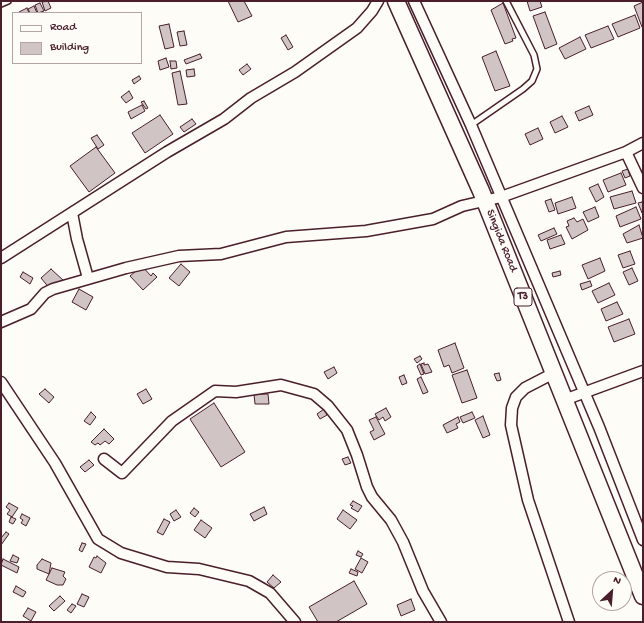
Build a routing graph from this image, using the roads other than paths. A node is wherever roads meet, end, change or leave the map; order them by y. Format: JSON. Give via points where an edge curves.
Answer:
{"nodes":[{"id":1,"x":8,"y":1,"type":"edge"},
{"id":2,"x":378,"y":1,"type":"edge"},
{"id":3,"x":396,"y":1,"type":"edge"},
{"id":4,"x":414,"y":1,"type":"edge"},
{"id":5,"x":506,"y":1,"type":"edge"},
{"id":6,"x":1,"y":4,"type":"edge"},
{"id":7,"x":471,"y":125,"type":"junction"},
{"id":8,"x":643,"y":143,"type":"edge"},
{"id":9,"x":626,"y":152,"type":"junction"},
{"id":10,"x":643,"y":188,"type":"edge"},
{"id":11,"x":501,"y":197,"type":"junction"},
{"id":12,"x":485,"y":202,"type":"junction"},
{"id":13,"x":72,"y":213,"type":"junction"},
{"id":14,"x":1,"y":258,"type":"edge"},
{"id":15,"x":88,"y":278,"type":"junction"},
{"id":16,"x":1,"y":322,"type":"edge"},
{"id":17,"x":643,"y":371,"type":"edge"},
{"id":18,"x":554,"y":373,"type":"junction"},
{"id":19,"x":1,"y":382,"type":"edge"},
{"id":20,"x":583,"y":393,"type":"junction"},
{"id":21,"x":564,"y":400,"type":"junction"},
{"id":22,"x":104,"y":459,"type":"dead end"},
{"id":23,"x":643,"y":540,"type":"edge"},
{"id":24,"x":643,"y":596,"type":"edge"},
{"id":25,"x":295,"y":622,"type":"edge"},
{"id":26,"x":441,"y":622,"type":"edge"},
{"id":27,"x":569,"y":622,"type":"edge"}],
"edges":[{"from":1,"to":6,"type":"lane"},
{"from":2,"to":13,"type":"street","via":[[357,28],[295,72]]},
{"from":3,"to":12,"type":"highway","name":"Singida Road","number":"T3"},
{"from":4,"to":7,"type":"street"},
{"from":5,"to":7,"type":"lane","via":[[534,55],[537,69],[532,81],[523,89]]},
{"from":7,"to":11,"type":"street"},
{"from":8,"to":9,"type":"street"},
{"from":9,"to":10,"type":"street"},
{"from":9,"to":11,"type":"street"},
{"from":11,"to":12,"type":"street"},
{"from":11,"to":20,"type":"street"},
{"from":12,"to":15,"type":"street","via":[[462,206],[433,218],[391,227],[286,237],[221,254],[179,256]]},
{"from":12,"to":18,"type":"highway","name":"Singida Road","number":"T3"},
{"from":13,"to":14,"type":"street"},
{"from":13,"to":15,"type":"street"},
{"from":15,"to":16,"type":"street","via":[[45,293],[31,309]]},
{"from":17,"to":20,"type":"street"},
{"from":18,"to":21,"type":"highway","name":"Singida Road","number":"T3"},
{"from":18,"to":27,"type":"street","via":[[525,388],[516,397],[512,408],[511,425],[528,500]]},
{"from":19,"to":25,"type":"street","via":[[55,463],[98,539],[121,553],[167,568],[199,569],[249,581],[270,593]]},
{"from":20,"to":21,"type":"street"},
{"from":20,"to":23,"type":"street"},
{"from":21,"to":24,"type":"highway","name":"Singida Road","number":"T3"},
{"from":22,"to":26,"type":"street","via":[[122,473],[172,421],[215,391],[236,392],[281,385],[314,394],[328,406],[347,430],[367,487],[397,531],[423,591]]}]}
